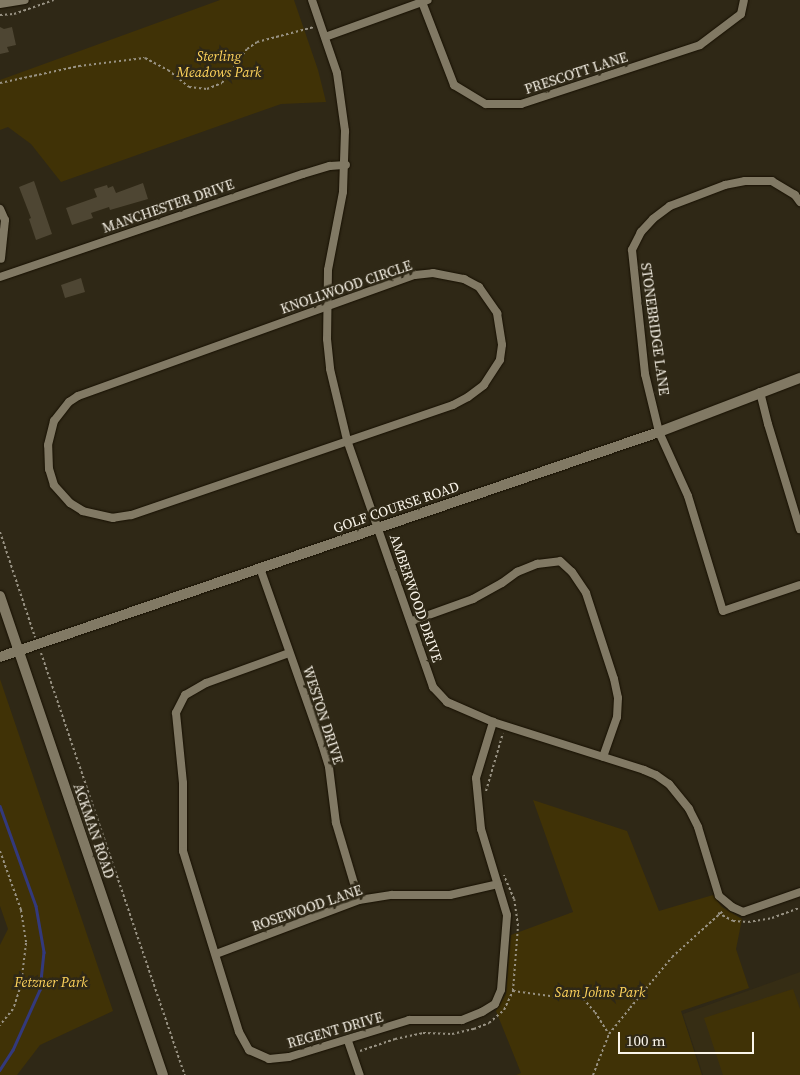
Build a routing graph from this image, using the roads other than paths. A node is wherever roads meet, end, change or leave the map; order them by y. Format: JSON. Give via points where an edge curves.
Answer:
{"nodes":[{"id":1,"x":25,"y":0,"type":"edge"},
{"id":2,"x":312,"y":0,"type":"edge"},
{"id":3,"x":744,"y":0,"type":"edge"},
{"id":4,"x":425,"y":1,"type":"edge"},
{"id":5,"x":0,"y":4,"type":"edge"},
{"id":6,"x":325,"y":37,"type":"junction"},
{"id":7,"x":346,"y":165,"type":"junction"},
{"id":8,"x":800,"y":202,"type":"edge"},
{"id":9,"x":0,"y":209,"type":"edge"},
{"id":10,"x":1,"y":258,"type":"edge"},
{"id":11,"x":4,"y":276,"type":"edge"},
{"id":12,"x":327,"y":306,"type":"junction"},
{"id":13,"x":800,"y":378,"type":"edge"},
{"id":14,"x":760,"y":392,"type":"junction"},
{"id":15,"x":659,"y":432,"type":"junction"},
{"id":16,"x":348,"y":440,"type":"junction"},
{"id":17,"x":378,"y":528,"type":"junction"},
{"id":18,"x":800,"y":529,"type":"edge"},
{"id":19,"x":260,"y":568,"type":"junction"},
{"id":20,"x":800,"y":585,"type":"edge"},
{"id":21,"x":0,"y":596,"type":"edge"},
{"id":22,"x":412,"y":621,"type":"junction"},
{"id":23,"x":19,"y":650,"type":"junction"},
{"id":24,"x":289,"y":653,"type":"junction"},
{"id":25,"x":0,"y":657,"type":"edge"},
{"id":26,"x":493,"y":722,"type":"junction"},
{"id":27,"x":603,"y":757,"type":"junction"},
{"id":28,"x":498,"y":884,"type":"junction"},
{"id":29,"x":800,"y":892,"type":"edge"},
{"id":30,"x":360,"y":900,"type":"junction"},
{"id":31,"x":216,"y":954,"type":"junction"},
{"id":32,"x":348,"y":1041,"type":"junction"},
{"id":33,"x":163,"y":1075,"type":"edge"},
{"id":34,"x":360,"y":1075,"type":"edge"}],
"edges":[{"from":1,"to":5,"type":"street"},
{"from":2,"to":6,"type":"street","name":"AMBERWOOD DRIVE"},
{"from":3,"to":4,"type":"street","name":"PRESCOTT LANE","via":[[742,14],[700,45],[521,104],[486,104],[454,85]]},
{"from":4,"to":6,"type":"street"},
{"from":6,"to":7,"type":"street","name":"AMBERWOOD DRIVE","via":[[343,104]]},
{"from":7,"to":11,"type":"street","name":"MANCHESTER DRIVE","via":[[302,174]]},
{"from":7,"to":12,"type":"street","name":"AMBERWOOD DRIVE","via":[[339,223],[328,270]]},
{"from":8,"to":15,"type":"street","name":"STONEBRIDGE LANE","via":[[795,195],[772,182],[745,180],[670,206],[641,232],[632,250],[634,278],[646,374]]},
{"from":9,"to":10,"type":"street","via":[[5,220]]},
{"from":10,"to":11,"type":"street"},
{"from":12,"to":16,"type":"street","name":"AMBERWOOD DRIVE","via":[[326,339],[330,369]]},
{"from":12,"to":16,"type":"street","name":"KNOLLWOOD CIRCLE","via":[[415,275],[433,273],[464,279],[479,287],[497,313],[501,328],[500,360],[484,385],[468,397]]},
{"from":12,"to":16,"type":"street","name":"KNOLLWOOD CIRCLE","via":[[78,396],[54,421],[48,445],[49,469],[54,485],[70,503],[83,511],[113,518],[131,515]]},
{"from":13,"to":14,"type":"street","name":"GOLF COURSE ROAD"},
{"from":14,"to":15,"type":"street","name":"GOLF COURSE ROAD"},
{"from":14,"to":18,"type":"street"},
{"from":15,"to":17,"type":"street","name":"GOLF COURSE ROAD"},
{"from":15,"to":20,"type":"street","name":"STONEBRIDGE LANE","via":[[688,496],[723,611]]},
{"from":16,"to":17,"type":"street","name":"AMBERWOOD DRIVE"},
{"from":17,"to":19,"type":"street","name":"GOLF COURSE ROAD"},
{"from":17,"to":22,"type":"street","name":"AMBERWOOD DRIVE"},
{"from":19,"to":23,"type":"street","name":"GOLF COURSE ROAD"},
{"from":19,"to":24,"type":"street","name":"WESTON DRIVE"},
{"from":21,"to":23,"type":"street","name":"ACKMAN ROAD"},
{"from":22,"to":26,"type":"street","name":"AMBERWOOD DRIVE","via":[[433,687],[447,702]]},
{"from":22,"to":27,"type":"street","via":[[473,600],[517,572],[537,564],[560,561],[586,593],[614,679],[617,717]]},
{"from":23,"to":25,"type":"street","name":"GOLF COURSE ROAD"},
{"from":23,"to":33,"type":"street","name":"ACKMAN ROAD"},
{"from":24,"to":30,"type":"street","name":"WESTON DRIVE","via":[[327,759],[336,823]]},
{"from":24,"to":31,"type":"street","name":"REGENT DRIVE","via":[[206,682],[186,695],[176,713],[183,783],[183,851]]},
{"from":26,"to":27,"type":"street","name":"AMBERWOOD DRIVE"},
{"from":26,"to":28,"type":"street","name":"REGENT DRIVE","via":[[476,778],[481,829]]},
{"from":27,"to":29,"type":"street","name":"AMBERWOOD DRIVE","via":[[656,775],[669,784],[689,809],[698,827],[719,896],[732,907],[743,912]]},
{"from":28,"to":30,"type":"street","name":"ROSEWOOD LANE","via":[[450,895]]},
{"from":28,"to":32,"type":"street","name":"REGENT DRIVE","via":[[507,915],[507,940],[502,990],[495,1004],[462,1020],[409,1020]]},
{"from":30,"to":31,"type":"street","name":"ROSEWOOD LANE"},
{"from":31,"to":32,"type":"street","name":"REGENT DRIVE","via":[[239,1032],[249,1050],[269,1059]]},
{"from":32,"to":34,"type":"street"}]}
